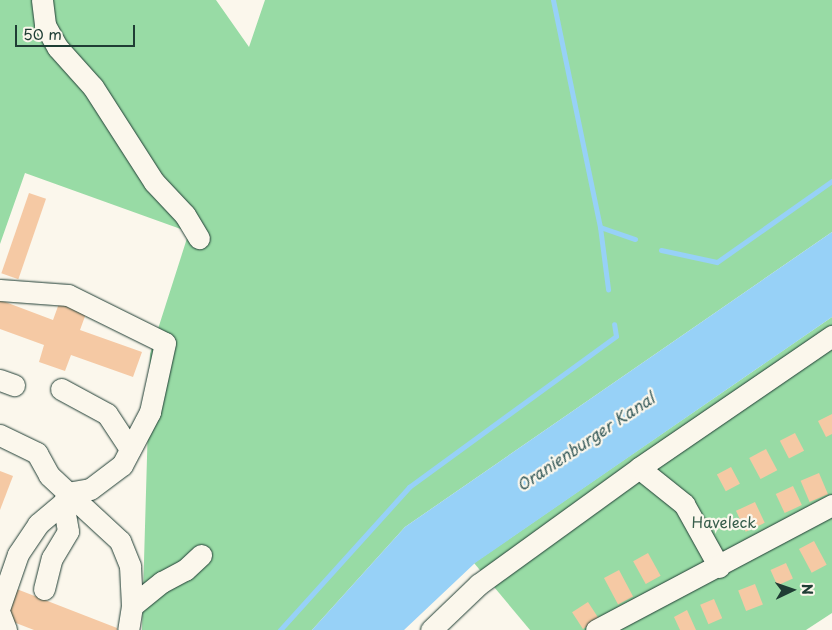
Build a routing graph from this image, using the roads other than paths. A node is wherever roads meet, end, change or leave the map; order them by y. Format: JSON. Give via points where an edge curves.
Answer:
{"nodes":[{"id":1,"x":42,"y":0,"type":"edge"},
{"id":2,"x":198,"y":238,"type":"dead end"},
{"id":3,"x":0,"y":290,"type":"edge"},
{"id":4,"x":832,"y":336,"type":"edge"},
{"id":5,"x":60,"y":389,"type":"dead end"},
{"id":6,"x":0,"y":435,"type":"edge"},
{"id":7,"x":130,"y":449,"type":"junction"},
{"id":8,"x":639,"y":468,"type":"junction"},
{"id":9,"x":65,"y":498,"type":"junction"},
{"id":10,"x":832,"y":505,"type":"edge"},
{"id":11,"x":201,"y":555,"type":"dead end"},
{"id":12,"x":719,"y":567,"type":"junction"},
{"id":13,"x":44,"y":589,"type":"dead end"},
{"id":14,"x":0,"y":606,"type":"edge"},
{"id":15,"x":132,"y":606,"type":"junction"},
{"id":16,"x":0,"y":614,"type":"edge"},
{"id":17,"x":6,"y":630,"type":"edge"},
{"id":18,"x":128,"y":630,"type":"edge"},
{"id":19,"x":431,"y":630,"type":"edge"},
{"id":20,"x":596,"y":630,"type":"edge"}],
"edges":[{"from":1,"to":2,"type":"street","via":[[45,24],[58,48],[93,87],[154,182],[185,215]]},
{"from":3,"to":7,"type":"street","via":[[68,295],[165,343],[150,412]]},
{"from":4,"to":8,"type":"street"},
{"from":5,"to":7,"type":"street","via":[[107,414]]},
{"from":6,"to":9,"type":"street","via":[[37,453]]},
{"from":7,"to":9,"type":"street","via":[[122,465],[90,490]]},
{"from":8,"to":12,"type":"street","via":[[684,504]]},
{"from":8,"to":19,"type":"street","via":[[479,584]]},
{"from":9,"to":13,"type":"street","via":[[68,531],[52,558]]},
{"from":9,"to":14,"type":"street","via":[[38,524],[18,554]]},
{"from":9,"to":15,"type":"street","via":[[120,541],[130,566]]},
{"from":10,"to":12,"type":"street"},
{"from":11,"to":15,"type":"street","via":[[185,570],[162,582]]},
{"from":12,"to":20,"type":"street"},
{"from":15,"to":18,"type":"street"},
{"from":16,"to":17,"type":"street"}]}
